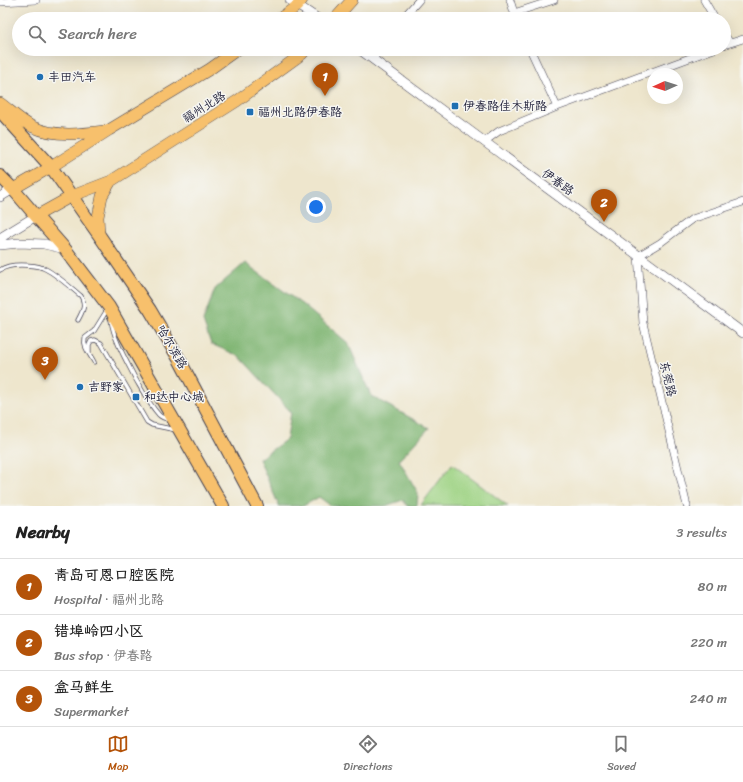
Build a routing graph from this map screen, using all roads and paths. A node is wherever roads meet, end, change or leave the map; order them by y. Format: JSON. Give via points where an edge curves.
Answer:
{"nodes":[{"id":1,"x":36,"y":0,"type":"edge"},
{"id":2,"x":352,"y":0,"type":"edge"},
{"id":3,"x":419,"y":0,"type":"edge"},
{"id":4,"x":510,"y":0,"type":"edge"},
{"id":5,"x":554,"y":0,"type":"edge"},
{"id":6,"x":704,"y":0,"type":"edge"},
{"id":7,"x":0,"y":2,"type":"edge"},
{"id":8,"x":296,"y":2,"type":"edge"},
{"id":9,"x":286,"y":12,"type":"edge"},
{"id":10,"x":309,"y":12,"type":"edge"},
{"id":11,"x":341,"y":12,"type":"edge"},
{"id":12,"x":408,"y":12,"type":"edge"},
{"id":13,"x":514,"y":12,"type":"edge"},
{"id":14,"x":525,"y":12,"type":"edge"},
{"id":15,"x":711,"y":12,"type":"edge"},
{"id":16,"x":743,"y":39,"type":"edge"},
{"id":17,"x":731,"y":43,"type":"edge"},
{"id":18,"x":228,"y":56,"type":"edge"},
{"id":19,"x":299,"y":56,"type":"edge"},
{"id":20,"x":369,"y":56,"type":"edge"},
{"id":21,"x":375,"y":56,"type":"edge"},
{"id":22,"x":533,"y":56,"type":"edge"},
{"id":23,"x":695,"y":56,"type":"edge"},
{"id":24,"x":373,"y":59,"type":"junction"},
{"id":25,"x":0,"y":103,"type":"edge"},
{"id":26,"x":557,"y":107,"type":"junction"},
{"id":27,"x":0,"y":112,"type":"edge"},
{"id":28,"x":109,"y":130,"type":"junction"},
{"id":29,"x":484,"y":142,"type":"junction"},
{"id":30,"x":51,"y":166,"type":"junction"},
{"id":31,"x":0,"y":176,"type":"edge"},
{"id":32,"x":111,"y":181,"type":"junction"},
{"id":33,"x":13,"y":188,"type":"junction"},
{"id":34,"x":72,"y":196,"type":"junction"},
{"id":35,"x":0,"y":197,"type":"edge"},
{"id":36,"x":743,"y":202,"type":"edge"},
{"id":37,"x":36,"y":216,"type":"junction"},
{"id":38,"x":99,"y":235,"type":"junction"},
{"id":39,"x":0,"y":238,"type":"edge"},
{"id":40,"x":0,"y":245,"type":"edge"},
{"id":41,"x":65,"y":249,"type":"junction"},
{"id":42,"x":638,"y":256,"type":"junction"},
{"id":43,"x":0,"y":270,"type":"edge"},
{"id":44,"x":109,"y":307,"type":"junction"},
{"id":45,"x":78,"y":320,"type":"dead end"},
{"id":46,"x":743,"y":333,"type":"edge"},
{"id":47,"x":89,"y":353,"type":"junction"},
{"id":48,"x":94,"y":362,"type":"dead end"},
{"id":49,"x":177,"y":426,"type":"junction"},
{"id":50,"x":223,"y":506,"type":"edge"},
{"id":51,"x":257,"y":506,"type":"edge"},
{"id":52,"x":687,"y":506,"type":"edge"}],
"edges":[{"from":1,"to":7,"type":"street"},
{"from":2,"to":11,"type":"main road"},
{"from":3,"to":12,"type":"street"},
{"from":4,"to":13,"type":"street"},
{"from":5,"to":14,"type":"street"},
{"from":6,"to":15,"type":"street"},
{"from":8,"to":9,"type":"main road"},
{"from":8,"to":10,"type":"street"},
{"from":16,"to":17,"type":"street"},
{"from":18,"to":28,"type":"main road"},
{"from":19,"to":32,"type":"main road","name":"福州北路","via":[[237,101]]},
{"from":20,"to":24,"type":"street","name":"伊春路"},
{"from":21,"to":24,"type":"street"},
{"from":22,"to":26,"type":"street"},
{"from":23,"to":26,"type":"street"},
{"from":24,"to":29,"type":"street","name":"伊春路"},
{"from":25,"to":28,"type":"main road","via":[[20,119],[47,131],[81,134]]},
{"from":26,"to":29,"type":"street","via":[[499,131]]},
{"from":27,"to":30,"type":"highway"},
{"from":28,"to":30,"type":"main road"},
{"from":29,"to":42,"type":"street","name":"伊春路"},
{"from":30,"to":33,"type":"main road"},
{"from":30,"to":34,"type":"highway","name":"哈尔滨路"},
{"from":31,"to":33,"type":"highway"},
{"from":32,"to":34,"type":"main road","name":"福州北路"},
{"from":32,"to":38,"type":"main road","via":[[102,196],[98,217]]},
{"from":33,"to":35,"type":"street"},
{"from":33,"to":37,"type":"highway"},
{"from":34,"to":37,"type":"main road","name":"福州北路"},
{"from":34,"to":38,"type":"highway","name":"哈尔滨路"},
{"from":36,"to":42,"type":"street","via":[[692,219]]},
{"from":37,"to":39,"type":"street"},
{"from":37,"to":41,"type":"highway"},
{"from":38,"to":51,"type":"highway","name":"哈尔滨路","via":[[150,310],[179,359]]},
{"from":40,"to":41,"type":"street","via":[[19,242]]},
{"from":41,"to":44,"type":"highway"},
{"from":42,"to":46,"type":"street","name":"伊春路"},
{"from":42,"to":52,"type":"street","name":"东莞路","via":[[643,323]]},
{"from":43,"to":45,"type":"lane","via":[[14,265],[44,268],[81,296],[84,308]]},
{"from":44,"to":47,"type":"lane","via":[[94,331],[85,338],[85,347]]},
{"from":44,"to":49,"type":"highway"},
{"from":47,"to":48,"type":"lane"},
{"from":47,"to":49,"type":"lane","via":[[91,341],[101,343],[147,422],[152,425]]},
{"from":49,"to":50,"type":"highway"}]}
